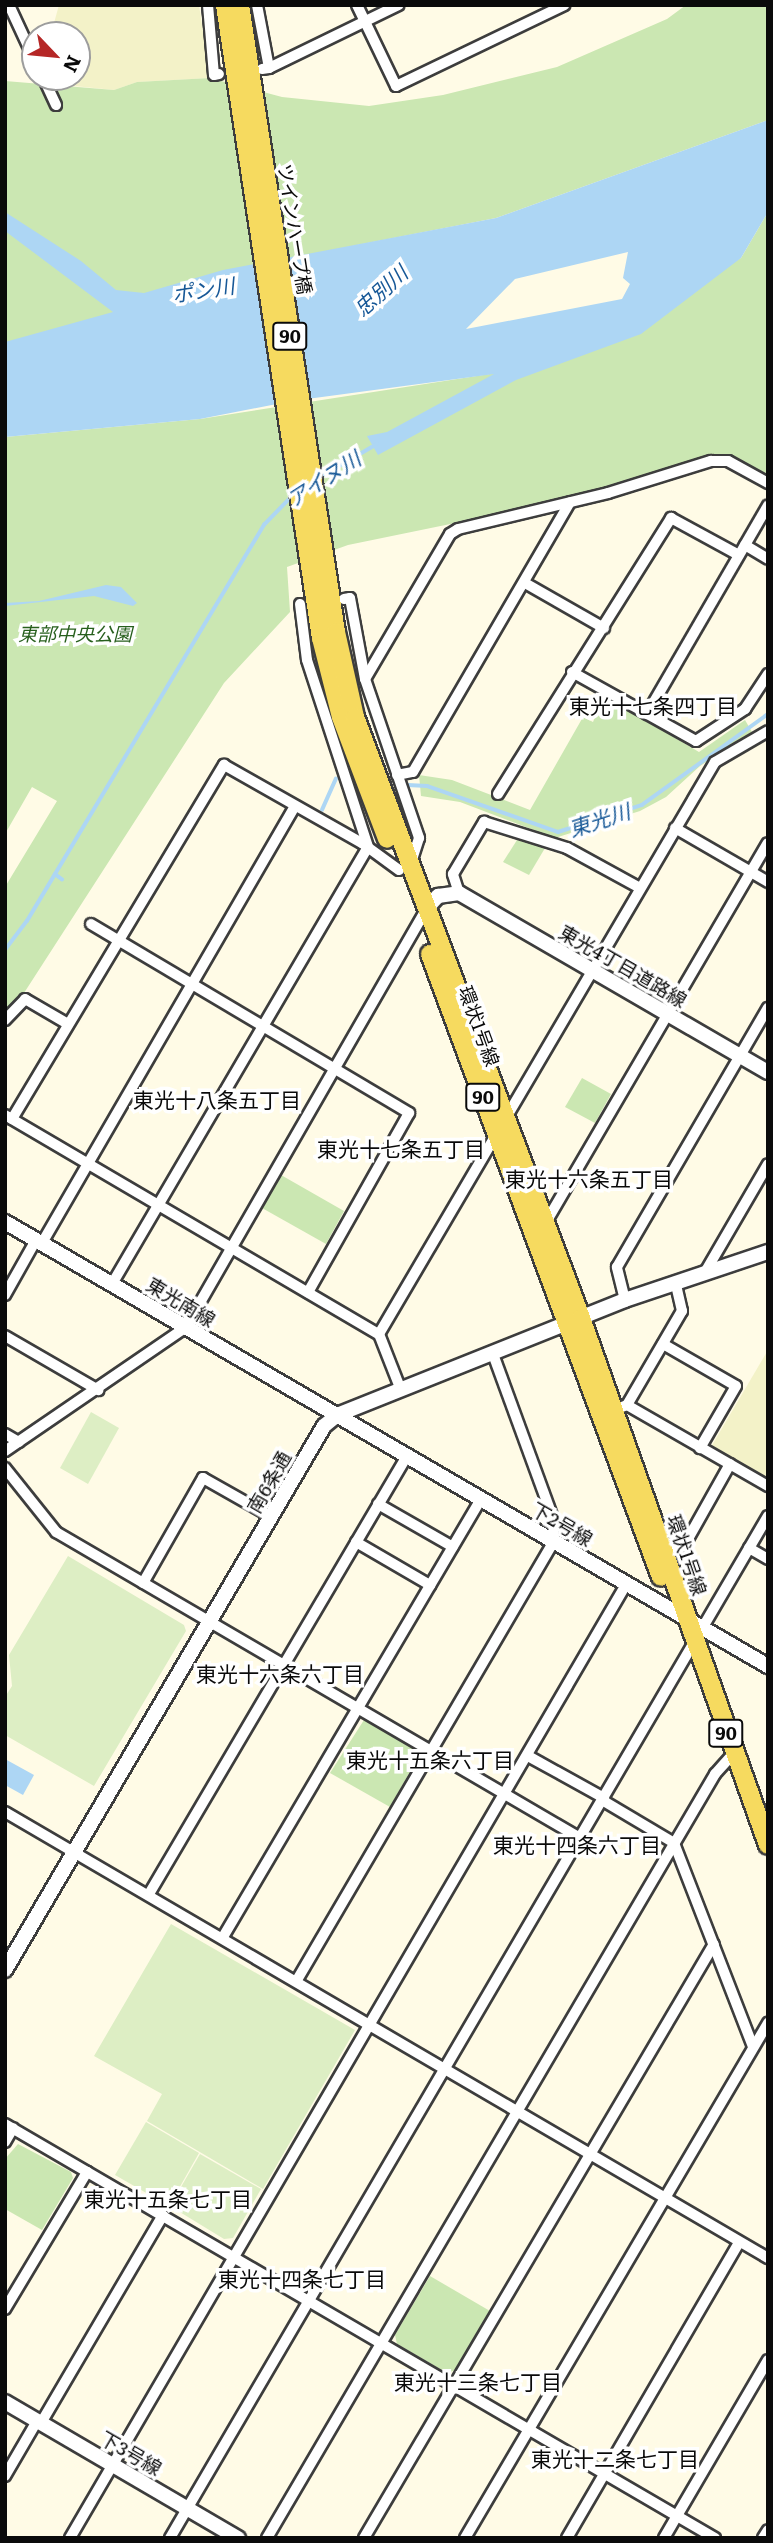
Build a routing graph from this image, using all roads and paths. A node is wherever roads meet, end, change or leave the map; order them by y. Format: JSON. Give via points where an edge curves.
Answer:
{"nodes":[{"id":1,"x":9,"y":5,"type":"edge"},
{"id":2,"x":208,"y":5,"type":"edge"},
{"id":3,"x":225,"y":5,"type":"edge"},
{"id":4,"x":240,"y":5,"type":"edge"},
{"id":5,"x":257,"y":5,"type":"edge"},
{"id":6,"x":357,"y":5,"type":"edge"},
{"id":7,"x":399,"y":5,"type":"edge"},
{"id":8,"x":564,"y":5,"type":"edge"},
{"id":9,"x":364,"y":22,"type":"junction"},
{"id":10,"x":21,"y":31,"type":"edge"},
{"id":11,"x":219,"y":74,"type":"dead end"},
{"id":12,"x":50,"y":91,"type":"edge"},
{"id":13,"x":56,"y":105,"type":"dead end"},
{"id":14,"x":248,"y":120,"type":"junction"},
{"id":15,"x":768,"y":483,"type":"edge"},
{"id":16,"x":570,"y":502,"type":"junction"},
{"id":17,"x":768,"y":505,"type":"edge"},
{"id":18,"x":742,"y":550,"type":"junction"},
{"id":19,"x":315,"y":554,"type":"joint"},
{"id":20,"x":768,"y":559,"type":"edge"},
{"id":21,"x":525,"y":583,"type":"junction"},
{"id":22,"x":347,"y":598,"type":"dead end"},
{"id":23,"x":299,"y":604,"type":"dead end"},
{"id":24,"x":604,"y":628,"type":"junction"},
{"id":25,"x":572,"y":672,"type":"junction"},
{"id":26,"x":768,"y":674,"type":"edge"},
{"id":27,"x":365,"y":679,"type":"junction"},
{"id":28,"x":647,"y":714,"type":"junction"},
{"id":29,"x":768,"y":731,"type":"edge"},
{"id":30,"x":397,"y":775,"type":"junction"},
{"id":31,"x":498,"y":794,"type":"dead end"},
{"id":32,"x":295,"y":806,"type":"junction"},
{"id":33,"x":674,"y":828,"type":"junction"},
{"id":34,"x":768,"y":843,"type":"edge"},
{"id":35,"x":368,"y":847,"type":"junction"},
{"id":36,"x":404,"y":867,"type":"junction"},
{"id":37,"x":751,"y":872,"type":"junction"},
{"id":38,"x":768,"y":882,"type":"edge"},
{"id":39,"x":640,"y":888,"type":"junction"},
{"id":40,"x":458,"y":893,"type":"junction"},
{"id":41,"x":423,"y":918,"type":"junction"},
{"id":42,"x":91,"y":924,"type":"dead end"},
{"id":43,"x":118,"y":940,"type":"junction"},
{"id":44,"x":592,"y":969,"type":"junction"},
{"id":45,"x":192,"y":984,"type":"junction"},
{"id":46,"x":768,"y":1008,"type":"edge"},
{"id":47,"x":666,"y":1013,"type":"junction"},
{"id":48,"x":5,"y":1020,"type":"edge"},
{"id":49,"x":68,"y":1024,"type":"junction"},
{"id":50,"x":262,"y":1025,"type":"junction"},
{"id":51,"x":739,"y":1056,"type":"junction"},
{"id":52,"x":336,"y":1068,"type":"junction"},
{"id":53,"x":768,"y":1072,"type":"edge"},
{"id":54,"x":8,"y":1117,"type":"edge"},
{"id":55,"x":501,"y":1124,"type":"junction"},
{"id":56,"x":87,"y":1163,"type":"junction"},
{"id":57,"x":768,"y":1164,"type":"edge"},
{"id":58,"x":158,"y":1205,"type":"junction"},
{"id":59,"x":5,"y":1223,"type":"edge"},
{"id":60,"x":539,"y":1225,"type":"junction"},
{"id":61,"x":39,"y":1242,"type":"junction"},
{"id":62,"x":230,"y":1247,"type":"junction"},
{"id":63,"x":768,"y":1252,"type":"edge"},
{"id":64,"x":704,"y":1274,"type":"junction"},
{"id":65,"x":112,"y":1284,"type":"junction"},
{"id":66,"x":676,"y":1284,"type":"junction"},
{"id":67,"x":308,"y":1292,"type":"junction"},
{"id":68,"x":5,"y":1295,"type":"edge"},
{"id":69,"x":625,"y":1300,"type":"junction"},
{"id":70,"x":575,"y":1321,"type":"junction"},
{"id":71,"x":186,"y":1327,"type":"junction"},
{"id":72,"x":379,"y":1334,"type":"junction"},
{"id":73,"x":5,"y":1336,"type":"edge"},
{"id":74,"x":663,"y":1344,"type":"junction"},
{"id":75,"x":493,"y":1354,"type":"junction"},
{"id":76,"x":99,"y":1390,"type":"junction"},
{"id":77,"x":401,"y":1390,"type":"junction"},
{"id":78,"x":613,"y":1410,"type":"junction"},
{"id":79,"x":337,"y":1415,"type":"junction"},
{"id":80,"x":5,"y":1434,"type":"edge"},
{"id":81,"x":19,"y":1442,"type":"junction"},
{"id":82,"x":700,"y":1448,"type":"junction"},
{"id":83,"x":5,"y":1451,"type":"edge"},
{"id":84,"x":407,"y":1456,"type":"junction"},
{"id":85,"x":730,"y":1464,"type":"junction"},
{"id":86,"x":5,"y":1469,"type":"edge"},
{"id":87,"x":768,"y":1486,"type":"edge"},
{"id":88,"x":481,"y":1499,"type":"junction"},
{"id":89,"x":379,"y":1504,"type":"junction"},
{"id":90,"x":768,"y":1516,"type":"edge"},
{"id":91,"x":271,"y":1517,"type":"junction"},
{"id":92,"x":554,"y":1541,"type":"junction"},
{"id":93,"x":356,"y":1542,"type":"junction"},
{"id":94,"x":453,"y":1546,"type":"junction"},
{"id":95,"x":749,"y":1548,"type":"junction"},
{"id":96,"x":665,"y":1553,"type":"junction"},
{"id":97,"x":768,"y":1559,"type":"edge"},
{"id":98,"x":143,"y":1583,"type":"junction"},
{"id":99,"x":627,"y":1583,"type":"junction"},
{"id":100,"x":430,"y":1585,"type":"junction"},
{"id":101,"x":687,"y":1619,"type":"junction"},
{"id":102,"x":210,"y":1622,"type":"junction"},
{"id":103,"x":699,"y":1636,"type":"junction"},
{"id":104,"x":284,"y":1665,"type":"junction"},
{"id":105,"x":768,"y":1666,"type":"edge"},
{"id":106,"x":358,"y":1708,"type":"junction"},
{"id":107,"x":431,"y":1750,"type":"junction"},
{"id":108,"x":733,"y":1754,"type":"junction"},
{"id":109,"x":528,"y":1756,"type":"junction"},
{"id":110,"x":505,"y":1794,"type":"junction"},
{"id":111,"x":603,"y":1799,"type":"junction"},
{"id":112,"x":5,"y":1812,"type":"edge"},
{"id":113,"x":580,"y":1838,"type":"junction"},
{"id":114,"x":674,"y":1843,"type":"junction"},
{"id":115,"x":768,"y":1845,"type":"edge"},
{"id":116,"x":74,"y":1852,"type":"junction"},
{"id":117,"x":149,"y":1894,"type":"junction"},
{"id":118,"x":223,"y":1937,"type":"junction"},
{"id":119,"x":714,"y":1944,"type":"junction"},
{"id":120,"x":5,"y":1970,"type":"edge"},
{"id":121,"x":297,"y":1980,"type":"junction"},
{"id":122,"x":768,"y":2022,"type":"edge"},
{"id":123,"x":371,"y":2023,"type":"junction"},
{"id":124,"x":753,"y":2048,"type":"junction"},
{"id":125,"x":446,"y":2067,"type":"junction"},
{"id":126,"x":518,"y":2110,"type":"junction"},
{"id":127,"x":9,"y":2126,"type":"edge"},
{"id":128,"x":5,"y":2142,"type":"edge"},
{"id":129,"x":590,"y":2152,"type":"junction"},
{"id":130,"x":87,"y":2172,"type":"junction"},
{"id":131,"x":665,"y":2198,"type":"junction"},
{"id":132,"x":163,"y":2215,"type":"junction"},
{"id":133,"x":739,"y":2242,"type":"junction"},
{"id":134,"x":233,"y":2256,"type":"junction"},
{"id":135,"x":768,"y":2258,"type":"edge"},
{"id":136,"x":309,"y":2301,"type":"junction"},
{"id":137,"x":5,"y":2309,"type":"edge"},
{"id":138,"x":381,"y":2344,"type":"junction"},
{"id":139,"x":768,"y":2360,"type":"edge"},
{"id":140,"x":453,"y":2385,"type":"junction"},
{"id":141,"x":5,"y":2402,"type":"edge"},
{"id":142,"x":39,"y":2422,"type":"junction"},
{"id":143,"x":529,"y":2430,"type":"junction"},
{"id":144,"x":113,"y":2465,"type":"junction"},
{"id":145,"x":605,"y":2474,"type":"junction"},
{"id":146,"x":5,"y":2476,"type":"edge"},
{"id":147,"x":187,"y":2508,"type":"junction"},
{"id":148,"x":677,"y":2516,"type":"junction"},
{"id":149,"x":768,"y":2530,"type":"edge"},
{"id":150,"x":69,"y":2538,"type":"edge"},
{"id":151,"x":170,"y":2538,"type":"edge"},
{"id":152,"x":238,"y":2538,"type":"edge"},
{"id":153,"x":267,"y":2538,"type":"edge"},
{"id":154,"x":364,"y":2538,"type":"edge"},
{"id":155,"x":465,"y":2538,"type":"edge"},
{"id":156,"x":567,"y":2538,"type":"edge"},
{"id":157,"x":664,"y":2538,"type":"edge"},
{"id":158,"x":715,"y":2538,"type":"edge"},
{"id":159,"x":763,"y":2538,"type":"edge"}],
"edges":[{"from":1,"to":10,"type":"street"},
{"from":2,"to":11,"type":"street","via":[[214,75]]},
{"from":3,"to":14,"type":"main road","number":"90"},
{"from":4,"to":14,"type":"main road","number":"90"},
{"from":5,"to":9,"type":"street","via":[[265,69]]},
{"from":6,"to":9,"type":"street"},
{"from":7,"to":9,"type":"street"},
{"from":8,"to":9,"type":"street","via":[[396,86]]},
{"from":12,"to":13,"type":"street"},
{"from":14,"to":19,"type":"main road","name":"ツインハープ橋","number":"90"},
{"from":15,"to":16,"type":"street","via":[[721,460]]},
{"from":16,"to":21,"type":"street"},
{"from":16,"to":27,"type":"street","via":[[450,534]]},
{"from":17,"to":18,"type":"street"},
{"from":18,"to":20,"type":"street"},
{"from":18,"to":24,"type":"street","via":[[671,518]]},
{"from":18,"to":28,"type":"street"},
{"from":19,"to":36,"type":"main road","name":"環状1号線","number":"90","via":[[341,717]]},
{"from":21,"to":24,"type":"street"},
{"from":21,"to":30,"type":"street","via":[[413,772]]},
{"from":22,"to":27,"type":"street"},
{"from":23,"to":35,"type":"street","via":[[327,730]]},
{"from":24,"to":25,"type":"street"},
{"from":25,"to":28,"type":"street"},
{"from":25,"to":31,"type":"street"},
{"from":26,"to":28,"type":"street","via":[[745,709],[696,741]]},
{"from":27,"to":30,"type":"street"},
{"from":29,"to":33,"type":"street","via":[[715,762]]},
{"from":30,"to":36,"type":"street","via":[[419,838]]},
{"from":32,"to":35,"type":"street"},
{"from":32,"to":43,"type":"street","via":[[224,765]]},
{"from":32,"to":45,"type":"street"},
{"from":33,"to":37,"type":"street"},
{"from":33,"to":39,"type":"street"},
{"from":34,"to":37,"type":"street"},
{"from":35,"to":36,"type":"street"},
{"from":35,"to":50,"type":"street"},
{"from":36,"to":41,"type":"main road","name":"環状1号線","number":"90"},
{"from":37,"to":38,"type":"street"},
{"from":37,"to":47,"type":"street"},
{"from":39,"to":40,"type":"street","via":[[567,848],[484,822],[453,874]]},
{"from":39,"to":44,"type":"street"},
{"from":40,"to":41,"type":"street","via":[[438,896]]},
{"from":40,"to":44,"type":"street","name":"東光4丁目道路線"},
{"from":41,"to":52,"type":"street"},
{"from":41,"to":55,"type":"main road","name":"環状1号線","number":"90"},
{"from":42,"to":43,"type":"street"},
{"from":43,"to":45,"type":"street"},
{"from":43,"to":49,"type":"street"},
{"from":44,"to":47,"type":"street","name":"東光4丁目道路線"},
{"from":44,"to":55,"type":"street"},
{"from":45,"to":50,"type":"street"},
{"from":45,"to":56,"type":"street"},
{"from":46,"to":51,"type":"street"},
{"from":47,"to":51,"type":"street","name":"東光4丁目道路線"},
{"from":47,"to":60,"type":"street"},
{"from":48,"to":49,"type":"street","via":[[25,999]]},
{"from":49,"to":54,"type":"street"},
{"from":50,"to":52,"type":"street"},
{"from":50,"to":58,"type":"street"},
{"from":51,"to":53,"type":"street","name":"東光4丁目道路線"},
{"from":51,"to":69,"type":"street","via":[[617,1267]]},
{"from":52,"to":62,"type":"street"},
{"from":52,"to":67,"type":"street","via":[[409,1113]]},
{"from":54,"to":56,"type":"street"},
{"from":55,"to":60,"type":"main road","name":"環状1号線","number":"90"},
{"from":55,"to":72,"type":"street"},
{"from":56,"to":58,"type":"street"},
{"from":56,"to":61,"type":"street"},
{"from":57,"to":64,"type":"street"},
{"from":58,"to":62,"type":"street"},
{"from":58,"to":65,"type":"street"},
{"from":59,"to":61,"type":"street","name":"東光南線"},
{"from":60,"to":70,"type":"main road","name":"環状1号線","number":"90"},
{"from":61,"to":65,"type":"street","name":"東光南線"},
{"from":61,"to":68,"type":"street"},
{"from":62,"to":67,"type":"street"},
{"from":62,"to":71,"type":"street"},
{"from":63,"to":64,"type":"street","name":"南6条通"},
{"from":64,"to":66,"type":"street","name":"南6条通"},
{"from":65,"to":71,"type":"street","name":"東光南線"},
{"from":66,"to":69,"type":"street","name":"南6条通"},
{"from":66,"to":74,"type":"street","via":[[682,1311]]},
{"from":67,"to":72,"type":"street"},
{"from":69,"to":70,"type":"street","name":"南6条通"},
{"from":70,"to":75,"type":"street","name":"南6条通"},
{"from":70,"to":78,"type":"main road","name":"環状1号線","number":"90"},
{"from":71,"to":76,"type":"street"},
{"from":71,"to":79,"type":"street","name":"東光南線"},
{"from":72,"to":77,"type":"street"},
{"from":73,"to":76,"type":"street"},
{"from":74,"to":78,"type":"street"},
{"from":74,"to":82,"type":"street","via":[[736,1386]]},
{"from":75,"to":77,"type":"street","name":"南6条通"},
{"from":75,"to":92,"type":"street","via":[[553,1518]]},
{"from":76,"to":81,"type":"street"},
{"from":77,"to":79,"type":"street","name":"南6条通"},
{"from":78,"to":82,"type":"street"},
{"from":78,"to":96,"type":"main road","name":"環状1号線","number":"90"},
{"from":78,"to":101,"type":"main road","name":"環状1号線","number":"90","via":[[662,1579]]},
{"from":79,"to":84,"type":"street","name":"下2号線"},
{"from":79,"to":91,"type":"street","name":"南6条通","via":[[324,1426]]},
{"from":80,"to":81,"type":"street"},
{"from":81,"to":83,"type":"street"},
{"from":82,"to":85,"type":"street"},
{"from":84,"to":88,"type":"street","name":"下2号線"},
{"from":84,"to":89,"type":"street"},
{"from":85,"to":87,"type":"street"},
{"from":85,"to":96,"type":"street","via":[[684,1546]]},
{"from":86,"to":98,"type":"street","via":[[56,1532]]},
{"from":88,"to":92,"type":"street","name":"下2号線"},
{"from":88,"to":94,"type":"street"},
{"from":89,"to":93,"type":"street"},
{"from":89,"to":94,"type":"street"},
{"from":90,"to":95,"type":"street"},
{"from":91,"to":98,"type":"street","via":[[203,1478]]},
{"from":91,"to":102,"type":"street","name":"南6条通"},
{"from":92,"to":99,"type":"street","name":"下2号線"},
{"from":92,"to":107,"type":"street"},
{"from":93,"to":100,"type":"street"},
{"from":93,"to":104,"type":"street"},
{"from":94,"to":100,"type":"street"},
{"from":95,"to":97,"type":"street"},
{"from":95,"to":103,"type":"street"},
{"from":96,"to":101,"type":"main road","name":"環状1号線","number":"90"},
{"from":98,"to":102,"type":"street"},
{"from":99,"to":101,"type":"street","name":"下2号線"},
{"from":99,"to":109,"type":"street"},
{"from":100,"to":106,"type":"street"},
{"from":101,"to":103,"type":"main road","name":"環状1号線","number":"90"},
{"from":102,"to":104,"type":"street"},
{"from":102,"to":116,"type":"street","name":"南6条通"},
{"from":103,"to":105,"type":"street"},
{"from":103,"to":108,"type":"main road","name":"環状1号線","number":"90"},
{"from":103,"to":111,"type":"street"},
{"from":104,"to":106,"type":"street"},
{"from":104,"to":117,"type":"street"},
{"from":106,"to":107,"type":"street"},
{"from":106,"to":118,"type":"street"},
{"from":107,"to":110,"type":"street"},
{"from":107,"to":121,"type":"street"},
{"from":108,"to":114,"type":"street","via":[[715,1774]]},
{"from":108,"to":115,"type":"main road","name":"環状1号線","number":"90"},
{"from":109,"to":110,"type":"street"},
{"from":109,"to":111,"type":"street"},
{"from":110,"to":113,"type":"street"},
{"from":110,"to":123,"type":"street"},
{"from":111,"to":113,"type":"street"},
{"from":111,"to":114,"type":"street"},
{"from":112,"to":116,"type":"street"},
{"from":113,"to":125,"type":"street"},
{"from":114,"to":119,"type":"street"},
{"from":114,"to":126,"type":"street"},
{"from":116,"to":117,"type":"street"},
{"from":116,"to":120,"type":"street","name":"南6条通"},
{"from":117,"to":118,"type":"street"},
{"from":118,"to":121,"type":"street"},
{"from":119,"to":124,"type":"street"},
{"from":119,"to":129,"type":"street"},
{"from":121,"to":123,"type":"street"},
{"from":122,"to":124,"type":"street"},
{"from":123,"to":125,"type":"street"},
{"from":123,"to":134,"type":"street"},
{"from":124,"to":131,"type":"street"},
{"from":125,"to":126,"type":"street"},
{"from":125,"to":136,"type":"street"},
{"from":126,"to":129,"type":"street"},
{"from":126,"to":138,"type":"street"},
{"from":127,"to":128,"type":"street"},
{"from":127,"to":130,"type":"street"},
{"from":129,"to":131,"type":"street"},
{"from":129,"to":140,"type":"street"},
{"from":130,"to":132,"type":"street"},
{"from":130,"to":137,"type":"street"},
{"from":131,"to":133,"type":"street"},
{"from":131,"to":143,"type":"street"},
{"from":132,"to":134,"type":"street"},
{"from":132,"to":142,"type":"street"},
{"from":133,"to":135,"type":"street"},
{"from":133,"to":145,"type":"street"},
{"from":134,"to":136,"type":"street"},
{"from":134,"to":144,"type":"street"},
{"from":136,"to":138,"type":"street"},
{"from":136,"to":147,"type":"street"},
{"from":138,"to":140,"type":"street"},
{"from":138,"to":153,"type":"street"},
{"from":139,"to":148,"type":"street"},
{"from":140,"to":143,"type":"street"},
{"from":140,"to":154,"type":"street"},
{"from":141,"to":142,"type":"street","name":"下3号線"},
{"from":142,"to":144,"type":"street","name":"下3号線"},
{"from":142,"to":146,"type":"street"},
{"from":143,"to":145,"type":"street"},
{"from":143,"to":155,"type":"street"},
{"from":144,"to":147,"type":"street","name":"下3号線"},
{"from":144,"to":150,"type":"street"},
{"from":145,"to":148,"type":"street"},
{"from":145,"to":156,"type":"street"},
{"from":147,"to":151,"type":"street"},
{"from":147,"to":152,"type":"street","name":"下3号線"},
{"from":148,"to":157,"type":"street"},
{"from":148,"to":158,"type":"street"},
{"from":149,"to":159,"type":"street"}]}
